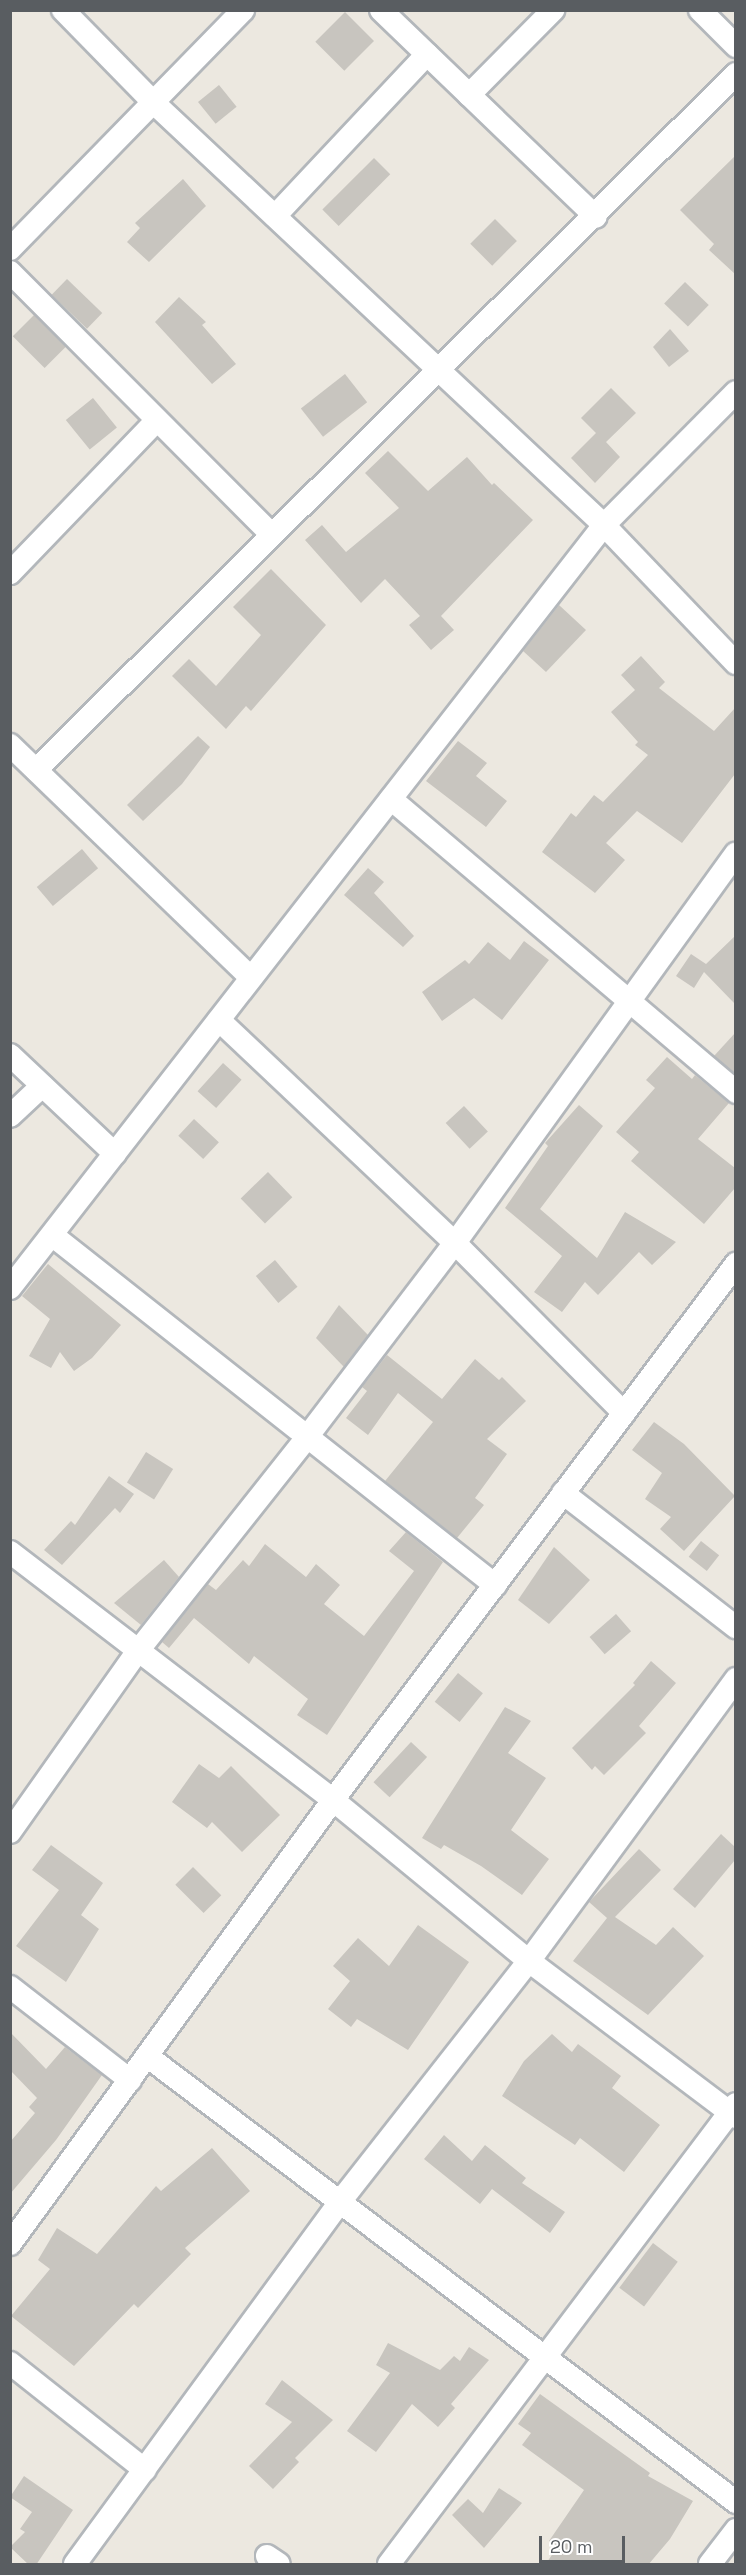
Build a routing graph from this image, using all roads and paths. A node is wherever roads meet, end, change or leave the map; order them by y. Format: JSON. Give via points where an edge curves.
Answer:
{"nodes":[{"id":1,"x":63,"y":10,"type":"edge"},
{"id":2,"x":243,"y":10,"type":"edge"},
{"id":3,"x":381,"y":10,"type":"edge"},
{"id":4,"x":553,"y":10,"type":"edge"},
{"id":5,"x":700,"y":10,"type":"edge"},
{"id":6,"x":735,"y":46,"type":"edge"},
{"id":7,"x":427,"y":54,"type":"junction"},
{"id":8,"x":735,"y":74,"type":"edge"},
{"id":9,"x":469,"y":95,"type":"junction"},
{"id":10,"x":154,"y":103,"type":"junction"},
{"id":11,"x":275,"y":216,"type":"junction"},
{"id":12,"x":596,"y":217,"type":"junction"},
{"id":13,"x":10,"y":249,"type":"edge"},
{"id":14,"x":10,"y":272,"type":"edge"},
{"id":15,"x":439,"y":370,"type":"junction"},
{"id":16,"x":735,"y":392,"type":"edge"},
{"id":17,"x":157,"y":420,"type":"junction"},
{"id":18,"x":604,"y":525,"type":"junction"},
{"id":19,"x":272,"y":536,"type":"junction"},
{"id":20,"x":10,"y":573,"type":"edge"},
{"id":21,"x":735,"y":663,"type":"edge"},
{"id":22,"x":10,"y":745,"type":"edge"},
{"id":23,"x":36,"y":770,"type":"junction"},
{"id":24,"x":391,"y":799,"type":"junction"},
{"id":25,"x":735,"y":854,"type":"edge"},
{"id":26,"x":251,"y":978,"type":"junction"},
{"id":27,"x":628,"y":1000,"type":"junction"},
{"id":28,"x":219,"y":1020,"type":"junction"},
{"id":29,"x":10,"y":1055,"type":"edge"},
{"id":30,"x":42,"y":1086,"type":"junction"},
{"id":31,"x":735,"y":1092,"type":"edge"},
{"id":32,"x":10,"y":1116,"type":"edge"},
{"id":33,"x":115,"y":1154,"type":"junction"},
{"id":34,"x":52,"y":1235,"type":"junction"},
{"id":35,"x":454,"y":1243,"type":"junction"},
{"id":36,"x":735,"y":1264,"type":"edge"},
{"id":37,"x":10,"y":1288,"type":"edge"},
{"id":38,"x":624,"y":1413,"type":"junction"},
{"id":39,"x":308,"y":1437,"type":"junction"},
{"id":40,"x":563,"y":1493,"type":"junction"},
{"id":41,"x":10,"y":1552,"type":"edge"},
{"id":42,"x":495,"y":1585,"type":"junction"},
{"id":43,"x":735,"y":1627,"type":"edge"},
{"id":44,"x":137,"y":1652,"type":"junction"},
{"id":45,"x":735,"y":1679,"type":"edge"},
{"id":46,"x":333,"y":1800,"type":"junction"},
{"id":47,"x":10,"y":1832,"type":"edge"},
{"id":48,"x":529,"y":1961,"type":"junction"},
{"id":49,"x":10,"y":1987,"type":"edge"},
{"id":50,"x":147,"y":2056,"type":"junction"},
{"id":51,"x":130,"y":2080,"type":"junction"},
{"id":52,"x":733,"y":2111,"type":"edge"},
{"id":53,"x":339,"y":2203,"type":"junction"},
{"id":54,"x":10,"y":2244,"type":"edge"},
{"id":55,"x":548,"y":2356,"type":"junction"},
{"id":56,"x":10,"y":2363,"type":"edge"},
{"id":57,"x":145,"y":2470,"type":"junction"},
{"id":58,"x":735,"y":2502,"type":"edge"},
{"id":59,"x":735,"y":2530,"type":"edge"},
{"id":60,"x":75,"y":2565,"type":"edge"},
{"id":61,"x":390,"y":2565,"type":"edge"},
{"id":62,"x":710,"y":2565,"type":"edge"}],
"edges":[{"from":1,"to":10,"type":"street"},
{"from":2,"to":10,"type":"street"},
{"from":3,"to":7,"type":"street"},
{"from":4,"to":9,"type":"street"},
{"from":5,"to":6,"type":"street"},
{"from":7,"to":9,"type":"street"},
{"from":7,"to":11,"type":"street"},
{"from":8,"to":12,"type":"street"},
{"from":9,"to":12,"type":"street"},
{"from":10,"to":11,"type":"street"},
{"from":10,"to":13,"type":"street"},
{"from":11,"to":15,"type":"street"},
{"from":12,"to":15,"type":"street"},
{"from":14,"to":17,"type":"street"},
{"from":15,"to":18,"type":"street"},
{"from":15,"to":19,"type":"street"},
{"from":16,"to":18,"type":"street"},
{"from":17,"to":19,"type":"street"},
{"from":17,"to":20,"type":"street"},
{"from":18,"to":21,"type":"street"},
{"from":18,"to":24,"type":"street"},
{"from":19,"to":23,"type":"street"},
{"from":22,"to":23,"type":"street"},
{"from":23,"to":26,"type":"street"},
{"from":24,"to":26,"type":"street"},
{"from":24,"to":27,"type":"street"},
{"from":25,"to":27,"type":"street"},
{"from":26,"to":28,"type":"street"},
{"from":27,"to":31,"type":"street"},
{"from":27,"to":35,"type":"street"},
{"from":28,"to":33,"type":"street"},
{"from":28,"to":35,"type":"street"},
{"from":29,"to":30,"type":"street"},
{"from":30,"to":32,"type":"street"},
{"from":30,"to":33,"type":"street"},
{"from":33,"to":34,"type":"street"},
{"from":34,"to":37,"type":"street"},
{"from":34,"to":39,"type":"street"},
{"from":35,"to":38,"type":"street"},
{"from":35,"to":39,"type":"street"},
{"from":36,"to":38,"type":"street"},
{"from":38,"to":40,"type":"street"},
{"from":39,"to":42,"type":"street"},
{"from":39,"to":44,"type":"street"},
{"from":40,"to":42,"type":"street"},
{"from":40,"to":43,"type":"street"},
{"from":41,"to":44,"type":"street"},
{"from":42,"to":46,"type":"street"},
{"from":44,"to":46,"type":"street"},
{"from":44,"to":47,"type":"street"},
{"from":45,"to":48,"type":"street"},
{"from":46,"to":48,"type":"street"},
{"from":46,"to":50,"type":"street"},
{"from":48,"to":52,"type":"street"},
{"from":48,"to":53,"type":"street"},
{"from":49,"to":51,"type":"street"},
{"from":50,"to":51,"type":"street"},
{"from":50,"to":53,"type":"street"},
{"from":51,"to":54,"type":"street"},
{"from":52,"to":55,"type":"street"},
{"from":53,"to":55,"type":"street"},
{"from":53,"to":57,"type":"street"},
{"from":55,"to":58,"type":"street"},
{"from":55,"to":61,"type":"street"},
{"from":56,"to":57,"type":"street"},
{"from":57,"to":60,"type":"street"},
{"from":59,"to":62,"type":"street"}]}
